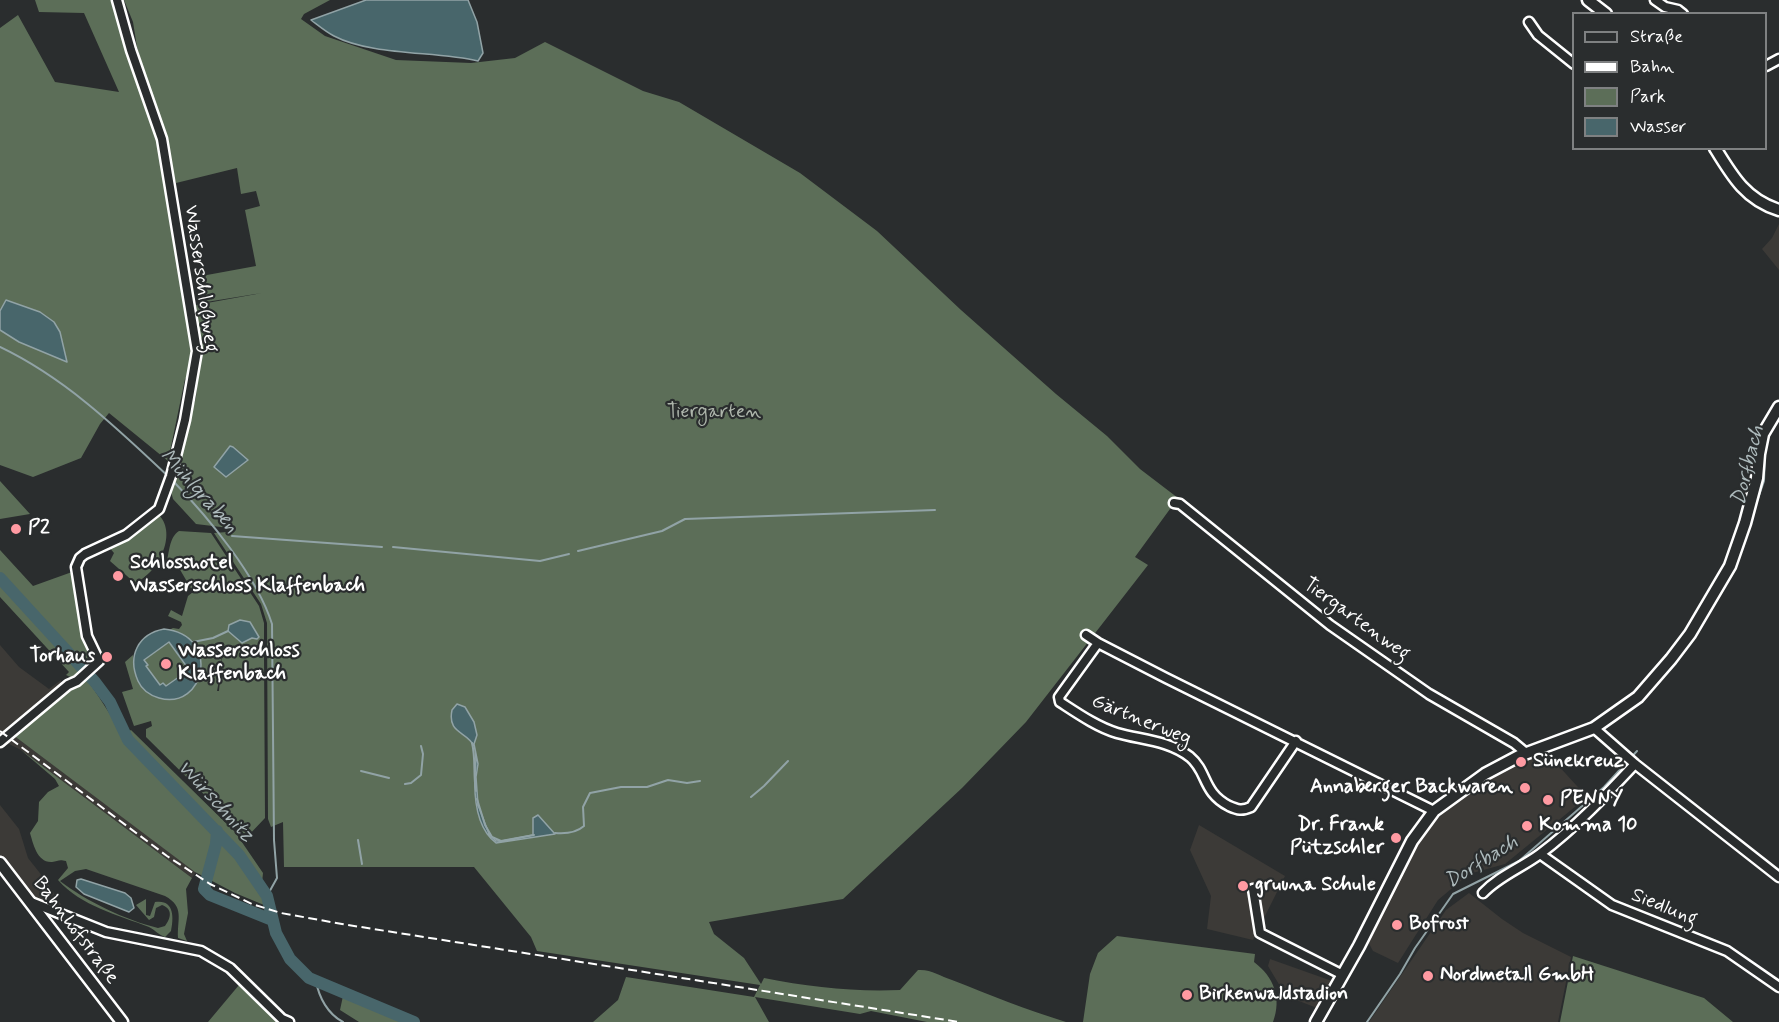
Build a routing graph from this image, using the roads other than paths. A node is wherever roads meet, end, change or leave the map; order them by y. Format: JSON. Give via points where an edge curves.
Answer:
{"nodes":[{"id":1,"x":117,"y":0,"type":"edge"},
{"id":2,"x":1588,"y":0,"type":"edge"},
{"id":3,"x":1655,"y":0,"type":"edge"},
{"id":4,"x":1603,"y":12,"type":"edge"},
{"id":5,"x":1680,"y":12,"type":"edge"},
{"id":6,"x":1529,"y":22,"type":"dead end"},
{"id":7,"x":1572,"y":62,"type":"edge"},
{"id":8,"x":1716,"y":150,"type":"edge"},
{"id":9,"x":1779,"y":210,"type":"edge"},
{"id":10,"x":1779,"y":406,"type":"edge"},
{"id":11,"x":1174,"y":503,"type":"dead end"},
{"id":12,"x":1086,"y":635,"type":"dead end"},
{"id":13,"x":1098,"y":644,"type":"junction"},
{"id":14,"x":1594,"y":728,"type":"junction"},
{"id":15,"x":1296,"y":741,"type":"junction"},
{"id":16,"x":0,"y":742,"type":"edge"},
{"id":17,"x":1526,"y":753,"type":"junction"},
{"id":18,"x":1635,"y":764,"type":"junction"},
{"id":19,"x":1434,"y":811,"type":"junction"},
{"id":20,"x":1540,"y":854,"type":"junction"},
{"id":21,"x":0,"y":863,"type":"edge"},
{"id":22,"x":1779,"y":877,"type":"edge"},
{"id":23,"x":1253,"y":889,"type":"dead end"},
{"id":24,"x":1483,"y":893,"type":"dead end"},
{"id":25,"x":31,"y":902,"type":"junction"},
{"id":26,"x":1343,"y":975,"type":"junction"},
{"id":27,"x":1779,"y":987,"type":"edge"},
{"id":28,"x":122,"y":1022,"type":"edge"},
{"id":29,"x":290,"y":1022,"type":"edge"},
{"id":30,"x":1316,"y":1022,"type":"edge"}],
"edges":[{"from":1,"to":16,"type":"street","name":"Wasserschloßweg","via":[[162,139],[197,351],[184,420],[159,509],[126,535],[85,554],[76,567],[87,636],[97,663]]},
{"from":2,"to":4,"type":"street"},
{"from":3,"to":5,"type":"street"},
{"from":6,"to":7,"type":"street","via":[[1538,35]]},
{"from":8,"to":9,"type":"street","via":[[1736,182],[1760,202]]},
{"from":10,"to":14,"type":"street","via":[[1763,434],[1754,489],[1730,566],[1690,634],[1666,665],[1638,697]]},
{"from":11,"to":17,"type":"street","name":"Tiergartenweg","via":[[1330,625],[1429,694]]},
{"from":12,"to":13,"type":"street"},
{"from":13,"to":15,"type":"street"},
{"from":13,"to":15,"type":"street","name":"Gärtnerweg","via":[[1059,697],[1060,702],[1116,732],[1156,740],[1180,751],[1192,759],[1213,795],[1231,807],[1251,807]]},
{"from":14,"to":17,"type":"street"},
{"from":14,"to":18,"type":"street"},
{"from":15,"to":19,"type":"street"},
{"from":17,"to":19,"type":"street","via":[[1485,774]]},
{"from":18,"to":20,"type":"street","via":[[1593,810]]},
{"from":18,"to":22,"type":"street"},
{"from":19,"to":26,"type":"street","via":[[1403,857]]},
{"from":20,"to":24,"type":"street","via":[[1492,883]]},
{"from":20,"to":27,"type":"street","name":"Siedlung","via":[[1612,905],[1727,951]]},
{"from":21,"to":25,"type":"street","name":"Bahnhofstraße"},
{"from":23,"to":26,"type":"street","via":[[1260,933]]},
{"from":25,"to":28,"type":"street","name":"Bahnhofstraße"},
{"from":25,"to":29,"type":"street","via":[[106,932],[201,951],[230,968],[282,1019]]},
{"from":26,"to":30,"type":"street"}]}
